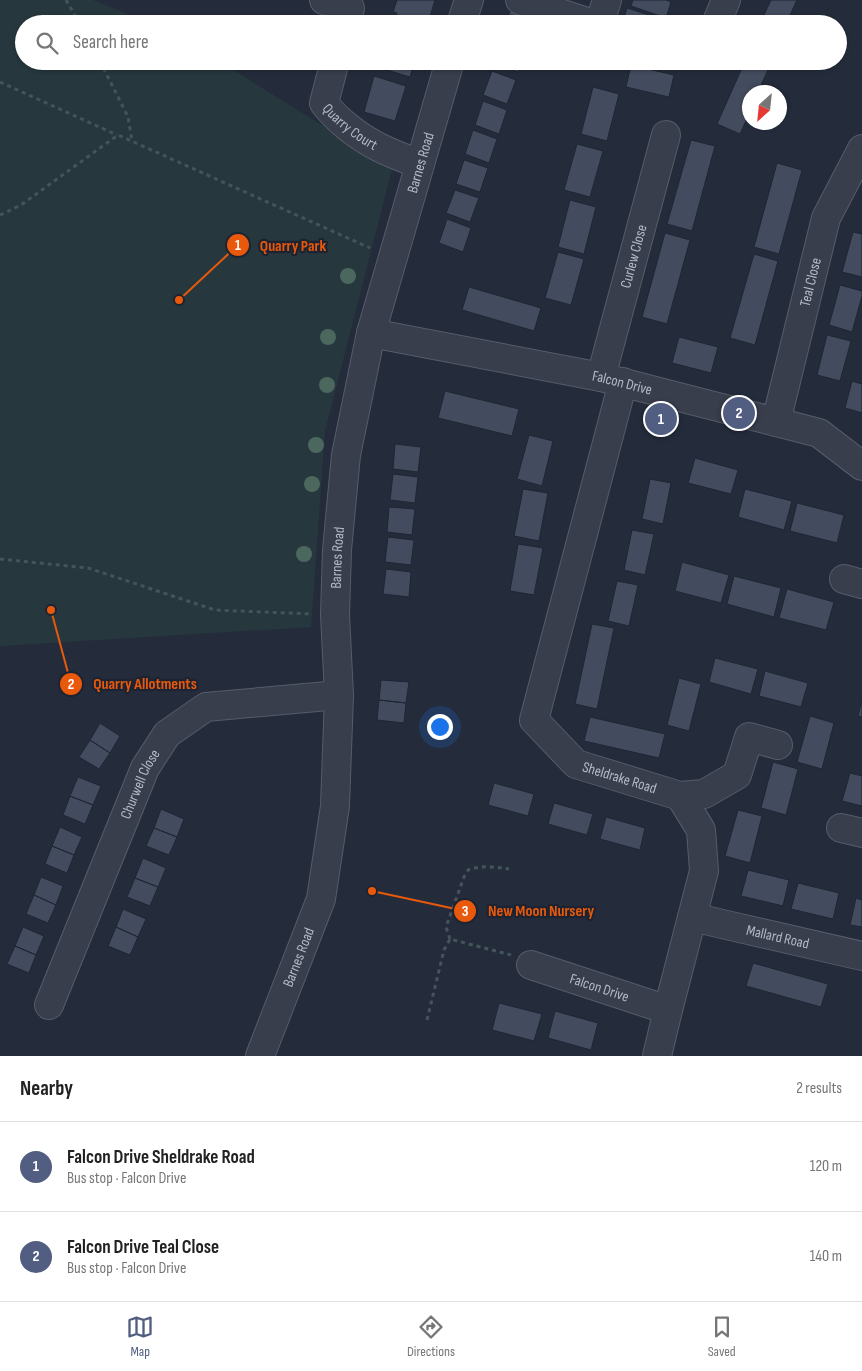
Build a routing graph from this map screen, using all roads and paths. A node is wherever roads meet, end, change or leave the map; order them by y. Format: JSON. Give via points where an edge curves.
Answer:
{"nodes":[{"id":1,"x":66,"y":0,"type":"edge"},
{"id":2,"x":324,"y":0,"type":"edge"},
{"id":3,"x":468,"y":0,"type":"edge"},
{"id":4,"x":520,"y":0,"type":"edge"},
{"id":5,"x":607,"y":0,"type":"edge"},
{"id":6,"x":726,"y":0,"type":"edge"},
{"id":7,"x":75,"y":15,"type":"edge"},
{"id":8,"x":348,"y":15,"type":"edge"},
{"id":9,"x":464,"y":15,"type":"edge"},
{"id":10,"x":566,"y":15,"type":"edge"},
{"id":11,"x":602,"y":15,"type":"edge"},
{"id":12,"x":720,"y":15,"type":"edge"},
{"id":13,"x":104,"y":70,"type":"edge"},
{"id":14,"x":333,"y":70,"type":"edge"},
{"id":15,"x":447,"y":70,"type":"edge"},
{"id":16,"x":0,"y":82,"type":"edge"},
{"id":17,"x":118,"y":135,"type":"junction"},
{"id":18,"x":666,"y":135,"type":"dead end"},
{"id":19,"x":133,"y":142,"type":"junction"},
{"id":20,"x":862,"y":149,"type":"edge"},
{"id":21,"x":420,"y":164,"type":"junction"},
{"id":22,"x":0,"y":214,"type":"edge"},
{"id":23,"x":392,"y":258,"type":"junction"},
{"id":24,"x":371,"y":333,"type":"junction"},
{"id":25,"x":612,"y":380,"type":"junction"},
{"id":26,"x":776,"y":422,"type":"junction"},
{"id":27,"x":862,"y":466,"type":"edge"},
{"id":28,"x":0,"y":559,"type":"edge"},
{"id":29,"x":335,"y":615,"type":"junction"},
{"id":30,"x":339,"y":695,"type":"junction"},
{"id":31,"x":778,"y":745,"type":"dead end"},
{"id":32,"x":680,"y":796,"type":"junction"},
{"id":33,"x":509,"y":869,"type":"dead end"},
{"id":34,"x":692,"y":917,"type":"junction"},
{"id":35,"x":450,"y":938,"type":"junction"},
{"id":36,"x":862,"y":956,"type":"edge"},
{"id":37,"x":531,"y":965,"type":"joint"},
{"id":38,"x":49,"y":1005,"type":"dead end"},
{"id":39,"x":668,"y":1010,"type":"junction"},
{"id":40,"x":426,"y":1020,"type":"dead end"},
{"id":41,"x":260,"y":1056,"type":"edge"},
{"id":42,"x":658,"y":1056,"type":"edge"}],
"edges":[{"from":1,"to":7,"type":"path"},
{"from":2,"to":8,"type":"street","via":[[350,8]]},
{"from":3,"to":9,"type":"street"},
{"from":4,"to":10,"type":"street"},
{"from":5,"to":11,"type":"street"},
{"from":6,"to":12,"type":"street"},
{"from":13,"to":19,"type":"path","via":[[128,117]]},
{"from":14,"to":21,"type":"street","name":"Quarry Court","via":[[324,102],[332,114],[366,141]]},
{"from":15,"to":21,"type":"street","name":"Barnes Road"},
{"from":16,"to":17,"type":"path"},
{"from":17,"to":19,"type":"path"},
{"from":17,"to":22,"type":"path","via":[[21,205]]},
{"from":18,"to":25,"type":"street","name":"Curlew Close"},
{"from":19,"to":23,"type":"path"},
{"from":20,"to":26,"type":"street","name":"Teal Close","via":[[826,218]]},
{"from":21,"to":23,"type":"street","name":"Barnes Road"},
{"from":23,"to":24,"type":"street","name":"Barnes Road"},
{"from":24,"to":25,"type":"street","name":"Falcon Drive"},
{"from":24,"to":29,"type":"street","name":"Barnes Road","via":[[346,455]]},
{"from":25,"to":26,"type":"street","name":"Falcon Drive"},
{"from":25,"to":32,"type":"street","name":"Sheldrake Road","via":[[534,720],[576,764]]},
{"from":26,"to":27,"type":"street","name":"Falcon Drive","via":[[819,433]]},
{"from":28,"to":29,"type":"path","via":[[88,568],[215,610]]},
{"from":29,"to":30,"type":"street","name":"Barnes Road"},
{"from":30,"to":38,"type":"street","name":"Churwell Close","via":[[206,706],[167,734],[145,768]]},
{"from":30,"to":41,"type":"street","name":"Barnes Road","via":[[335,806],[322,899]]},
{"from":31,"to":32,"type":"street","via":[[749,737],[737,774],[704,794]]},
{"from":32,"to":34,"type":"street","via":[[701,830],[704,871]]},
{"from":33,"to":35,"type":"path","via":[[478,867],[468,870],[446,927]]},
{"from":34,"to":36,"type":"street","name":"Mallard Road"},
{"from":34,"to":39,"type":"street"},
{"from":35,"to":37,"type":"path","via":[[522,958]]},
{"from":35,"to":40,"type":"path"},
{"from":37,"to":39,"type":"street","name":"Falcon Drive"},
{"from":39,"to":42,"type":"street"}]}
